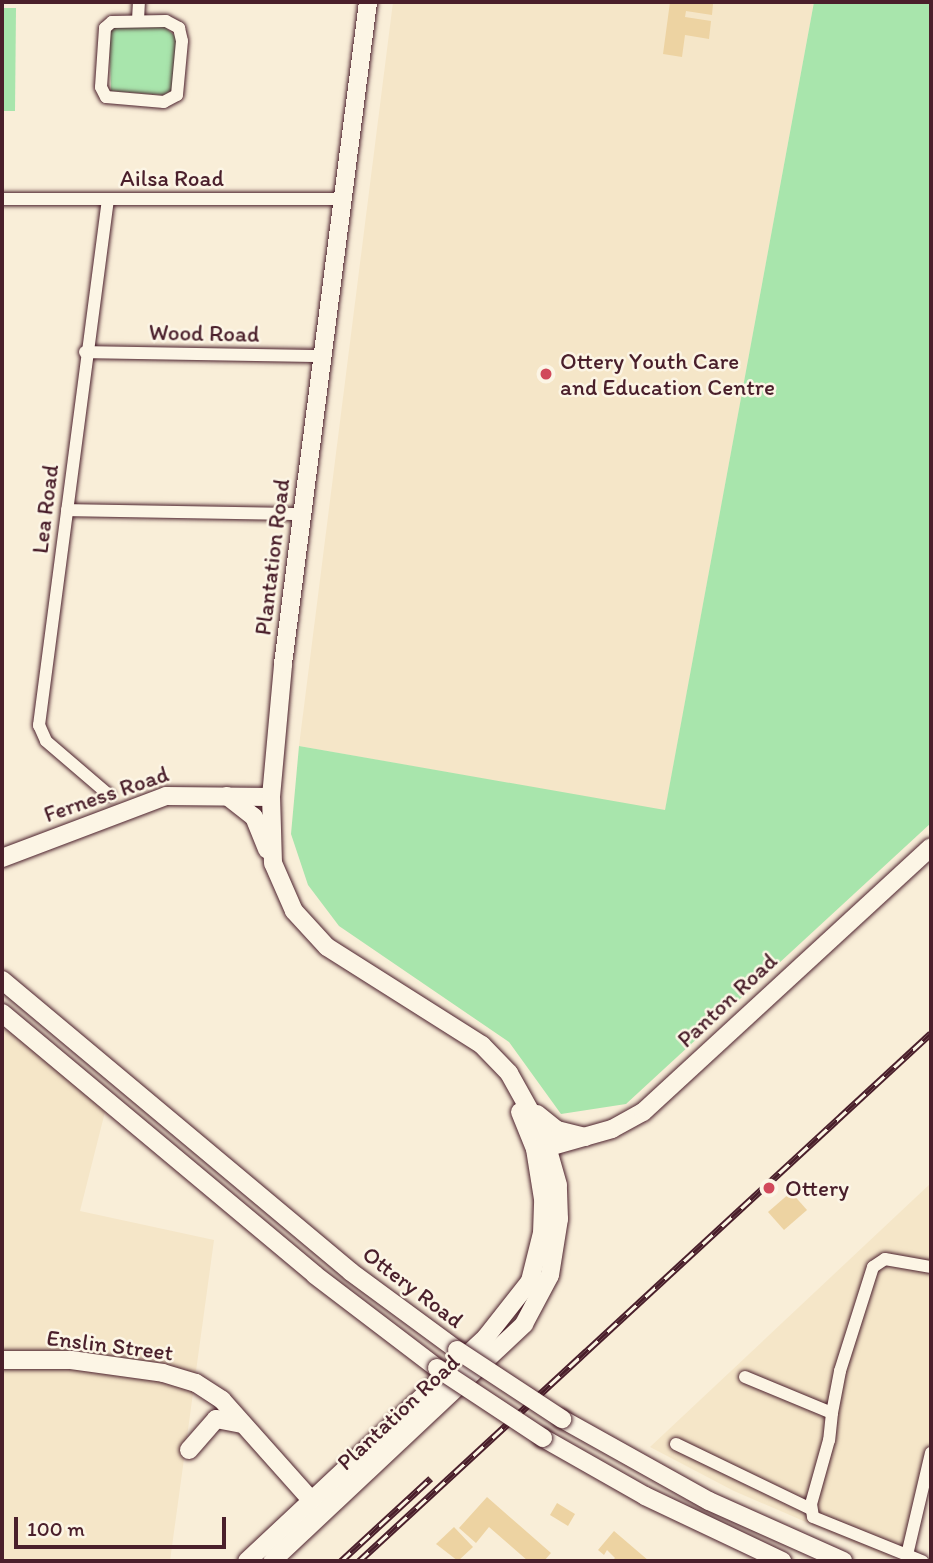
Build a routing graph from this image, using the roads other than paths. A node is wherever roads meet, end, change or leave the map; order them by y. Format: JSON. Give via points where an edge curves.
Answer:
{"nodes":[{"id":1,"x":139,"y":2,"type":"edge"},
{"id":2,"x":368,"y":2,"type":"edge"},
{"id":3,"x":138,"y":20,"type":"junction"},
{"id":4,"x":2,"y":199,"type":"edge"},
{"id":5,"x":108,"y":199,"type":"junction"},
{"id":6,"x":343,"y":199,"type":"junction"},
{"id":7,"x":85,"y":352,"type":"junction"},
{"id":8,"x":323,"y":356,"type":"junction"},
{"id":9,"x":67,"y":510,"type":"junction"},
{"id":10,"x":302,"y":514,"type":"junction"},
{"id":11,"x":220,"y":794,"type":"junction"},
{"id":12,"x":110,"y":795,"type":"dead end"},
{"id":13,"x":271,"y":797,"type":"junction"},
{"id":14,"x":931,"y":847,"type":"edge"},
{"id":15,"x":2,"y":858,"type":"edge"},
{"id":16,"x":273,"y":863,"type":"junction"},
{"id":17,"x":2,"y":980,"type":"edge"},
{"id":18,"x":2,"y":1013,"type":"edge"},
{"id":19,"x":2,"y":1029,"type":"edge"},
{"id":20,"x":458,"y":1032,"type":"junction"},
{"id":21,"x":30,"y":1037,"type":"junction"},
{"id":22,"x":530,"y":1106,"type":"junction"},
{"id":23,"x":585,"y":1137,"type":"junction"},
{"id":24,"x":542,"y":1150,"type":"junction"},
{"id":25,"x":931,"y":1267,"type":"edge"},
{"id":26,"x":2,"y":1360,"type":"edge"},
{"id":27,"x":745,"y":1377,"type":"dead end"},
{"id":28,"x":832,"y":1412,"type":"junction"},
{"id":29,"x":244,"y":1425,"type":"junction"},
{"id":30,"x":676,"y":1444,"type":"dead end"},
{"id":31,"x":189,"y":1450,"type":"dead end"},
{"id":32,"x":931,"y":1453,"type":"edge"},
{"id":33,"x":318,"y":1508,"type":"junction"},
{"id":34,"x":811,"y":1509,"type":"junction"},
{"id":35,"x":907,"y":1555,"type":"junction"},
{"id":36,"x":247,"y":1561,"type":"edge"},
{"id":37,"x":272,"y":1561,"type":"edge"},
{"id":38,"x":782,"y":1561,"type":"edge"},
{"id":39,"x":843,"y":1561,"type":"edge"},
{"id":40,"x":922,"y":1561,"type":"edge"}],
"edges":[{"from":1,"to":3,"type":"street"},
{"from":2,"to":6,"type":"street","name":"Plantation Road"},
{"from":3,"to":3,"type":"street","via":[[112,22],[105,28],[103,93],[114,101],[169,101],[181,84],[179,28],[169,21]]},
{"from":4,"to":5,"type":"street","name":"Ailsa Road"},
{"from":5,"to":6,"type":"street","name":"Ailsa Road"},
{"from":5,"to":7,"type":"street","name":"Lea Road"},
{"from":6,"to":8,"type":"street","name":"Plantation Road"},
{"from":7,"to":8,"type":"street","name":"Wood Road"},
{"from":7,"to":9,"type":"street","name":"Lea Road"},
{"from":8,"to":10,"type":"street","name":"Plantation Road"},
{"from":9,"to":10,"type":"street"},
{"from":9,"to":12,"type":"street","name":"Lea Road","via":[[39,725],[46,741]]},
{"from":10,"to":13,"type":"street","name":"Plantation Road"},
{"from":11,"to":13,"type":"street","name":"Ferness Road"},
{"from":11,"to":15,"type":"street","name":"Ferness Road","via":[[186,793],[145,802]]},
{"from":11,"to":16,"type":"street","via":[[237,800],[254,817]]},
{"from":13,"to":16,"type":"street","name":"Plantation Road"},
{"from":14,"to":23,"type":"street","name":"Panton Road","via":[[643,1112],[628,1123]]},
{"from":16,"to":20,"type":"street","name":"Plantation Road","via":[[294,911],[327,947]]},
{"from":17,"to":39,"type":"street","name":"Ottery Road","bridge":true,"via":[[351,1272],[457,1350],[562,1419],[697,1495]]},
{"from":18,"to":21,"type":"street"},
{"from":19,"to":21,"type":"street"},
{"from":20,"to":22,"type":"street","name":"Plantation Road","via":[[494,1056]]},
{"from":20,"to":24,"type":"street","name":"Plantation Road","via":[[501,1078]]},
{"from":21,"to":38,"type":"street","bridge":true,"via":[[315,1275],[437,1368],[543,1438],[645,1496]]},
{"from":22,"to":23,"type":"street","via":[[550,1126]]},
{"from":22,"to":24,"type":"street","name":"Plantation Road"},
{"from":23,"to":24,"type":"street","name":"Panton Road"},
{"from":24,"to":33,"type":"street","name":"Plantation Road","via":[[558,1185],[559,1219],[550,1275],[535,1308],[504,1347]]},
{"from":25,"to":28,"type":"street","via":[[885,1259],[873,1267],[843,1359]]},
{"from":26,"to":29,"type":"street","name":"Enslin Street","via":[[71,1360],[181,1377],[208,1389]]},
{"from":27,"to":28,"type":"street"},
{"from":28,"to":34,"type":"street"},
{"from":29,"to":31,"type":"street","via":[[216,1419]]},
{"from":29,"to":33,"type":"street","name":"Enslin Street"},
{"from":30,"to":34,"type":"street"},
{"from":32,"to":35,"type":"street"},
{"from":33,"to":36,"type":"street","name":"Plantation Road"},
{"from":33,"to":37,"type":"street","name":"Plantation Road"},
{"from":34,"to":35,"type":"street","via":[[819,1521]]},
{"from":35,"to":40,"type":"street"}]}
